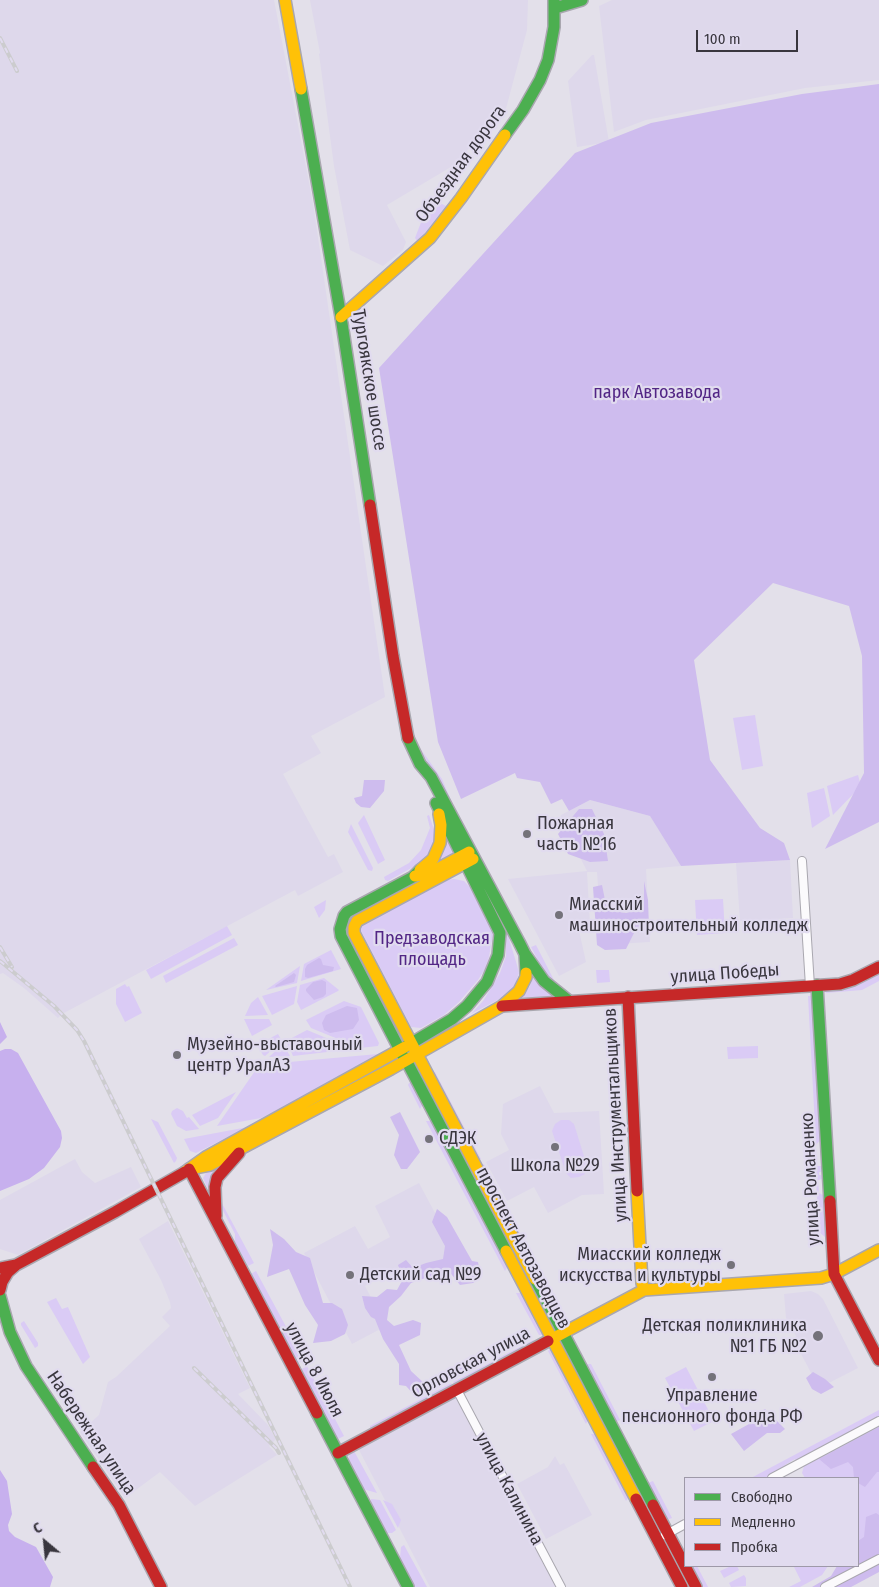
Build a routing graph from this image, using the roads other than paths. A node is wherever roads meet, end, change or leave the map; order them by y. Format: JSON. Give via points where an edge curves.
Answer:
{"nodes":[{"id":1,"x":286,"y":0,"type":"edge"},
{"id":2,"x":582,"y":0,"type":"edge"},
{"id":3,"x":554,"y":4,"type":"edge"},
{"id":4,"x":341,"y":317,"type":"junction"},
{"id":5,"x":420,"y":764,"type":"junction"},
{"id":6,"x":438,"y":808,"type":"junction"},
{"id":7,"x":468,"y":857,"type":"junction"},
{"id":8,"x":802,"y":861,"type":"dead end"},
{"id":9,"x":414,"y":877,"type":"junction"},
{"id":10,"x":524,"y":954,"type":"junction"},
{"id":11,"x":879,"y":967,"type":"edge"},
{"id":12,"x":813,"y":986,"type":"junction"},
{"id":13,"x":628,"y":997,"type":"junction"},
{"id":14,"x":569,"y":1001,"type":"junction"},
{"id":15,"x":502,"y":1006,"type":"junction"},
{"id":16,"x":415,"y":1049,"type":"junction"},
{"id":17,"x":403,"y":1055,"type":"junction"},
{"id":18,"x":246,"y":1145,"type":"junction"},
{"id":19,"x":189,"y":1170,"type":"junction"},
{"id":20,"x":216,"y":1221,"type":"junction"},
{"id":21,"x":879,"y":1250,"type":"edge"},
{"id":22,"x":16,"y":1265,"type":"junction"},
{"id":23,"x":0,"y":1268,"type":"edge"},
{"id":24,"x":834,"y":1274,"type":"junction"},
{"id":25,"x":0,"y":1290,"type":"edge"},
{"id":26,"x":644,"y":1290,"type":"junction"},
{"id":27,"x":0,"y":1296,"type":"edge"},
{"id":28,"x":563,"y":1334,"type":"junction"},
{"id":29,"x":551,"y":1340,"type":"junction"},
{"id":30,"x":879,"y":1360,"type":"edge"},
{"id":31,"x":457,"y":1390,"type":"junction"},
{"id":32,"x":879,"y":1421,"type":"edge"},
{"id":33,"x":338,"y":1453,"type":"junction"},
{"id":34,"x":774,"y":1477,"type":"edge"},
{"id":35,"x":684,"y":1525,"type":"edge"},
{"id":36,"x":668,"y":1534,"type":"junction"},
{"id":37,"x":657,"y":1539,"type":"junction"},
{"id":38,"x":879,"y":1559,"type":"edge"},
{"id":39,"x":684,"y":1564,"type":"edge"},
{"id":40,"x":685,"y":1567,"type":"edge"},
{"id":41,"x":160,"y":1587,"type":"edge"},
{"id":42,"x":408,"y":1587,"type":"edge"},
{"id":43,"x":561,"y":1587,"type":"edge"},
{"id":44,"x":682,"y":1587,"type":"edge"},
{"id":45,"x":696,"y":1587,"type":"edge"},
{"id":46,"x":825,"y":1587,"type":"edge"}],
"edges":[{"from":1,"to":4,"type":"main road","name":"Тургоякское шоссе"},
{"from":2,"to":3,"type":"main road"},
{"from":3,"to":4,"type":"main road","name":"Объездная дорога","via":[[553,38],[548,60],[523,110],[430,238]]},
{"from":4,"to":5,"type":"main road","name":"Тургоякское шоссе","via":[[394,665],[409,742]]},
{"from":5,"to":6,"type":"main road","name":"Тургоякское шоссе"},
{"from":5,"to":7,"type":"main road","name":"Тургоякское шоссе","via":[[430,777]]},
{"from":6,"to":7,"type":"main road","name":"Тургоякское шоссе"},
{"from":6,"to":9,"type":"main road","via":[[440,843],[433,858]]},
{"from":7,"to":9,"type":"main road"},
{"from":7,"to":10,"type":"main road"},
{"from":7,"to":16,"type":"main road","via":[[500,933],[496,961],[487,982],[467,1006]]},
{"from":7,"to":16,"type":"main road","name":"проспект Автозаводцев","via":[[357,921],[354,927],[355,936]]},
{"from":8,"to":12,"type":"street","name":"улица Романенко"},
{"from":9,"to":17,"type":"main road","name":"проспект Автозаводцев","via":[[347,912],[341,923],[340,936]]},
{"from":10,"to":14,"type":"main road","via":[[544,981]]},
{"from":10,"to":15,"type":"main road","via":[[526,977],[519,991]]},
{"from":11,"to":12,"type":"main road","name":"улица Победы","via":[[840,984]]},
{"from":12,"to":13,"type":"main road","name":"улица Победы"},
{"from":12,"to":24,"type":"main road","name":"улица Романенко"},
{"from":13,"to":14,"type":"main road","name":"улица Победы"},
{"from":13,"to":26,"type":"main road","name":"улица Инструментальщиков"},
{"from":14,"to":15,"type":"main road","name":"улица Победы"},
{"from":15,"to":16,"type":"main road"},
{"from":16,"to":17,"type":"main road"},
{"from":16,"to":28,"type":"main road","name":"проспект Автозаводцев"},
{"from":17,"to":18,"type":"main road"},
{"from":17,"to":19,"type":"main road","via":[[385,1059],[214,1152]]},
{"from":17,"to":29,"type":"main road","name":"проспект Автозаводцев"},
{"from":18,"to":19,"type":"main road","via":[[210,1164]]},
{"from":18,"to":20,"type":"main road","via":[[217,1178],[214,1187]]},
{"from":19,"to":20,"type":"main road","name":"улица 8 Июля"},
{"from":19,"to":22,"type":"main road"},
{"from":20,"to":33,"type":"main road","name":"улица 8 Июля"},
{"from":21,"to":24,"type":"main road","name":"Орловская улица"},
{"from":22,"to":23,"type":"main road"},
{"from":22,"to":25,"type":"main road","via":[[8,1272]]},
{"from":24,"to":26,"type":"main road","name":"Орловская улица","via":[[821,1278]]},
{"from":24,"to":30,"type":"main road","name":"улица Романенко"},
{"from":26,"to":28,"type":"main road","name":"Орловская улица"},
{"from":27,"to":41,"type":"main road","name":"Набережная улица","via":[[15,1345],[26,1366],[120,1507]]},
{"from":28,"to":29,"type":"main road","name":"Орловская улица"},
{"from":28,"to":36,"type":"main road","name":"проспект Автозаводцев"},
{"from":29,"to":31,"type":"main road","name":"Орловская улица"},
{"from":29,"to":37,"type":"main road","name":"проспект Автозаводцев"},
{"from":31,"to":33,"type":"main road","name":"Орловская улица"},
{"from":31,"to":43,"type":"street","name":"улица Калинина"},
{"from":32,"to":34,"type":"street"},
{"from":33,"to":42,"type":"main road","name":"улица 8 Июля"},
{"from":35,"to":36,"type":"street"},
{"from":36,"to":37,"type":"street"},
{"from":36,"to":39,"type":"main road","name":"проспект Автозаводцев"},
{"from":37,"to":44,"type":"main road","name":"проспект Автозаводцев"},
{"from":38,"to":46,"type":"street"},
{"from":40,"to":45,"type":"main road","name":"проспект Автозаводцев"}]}
